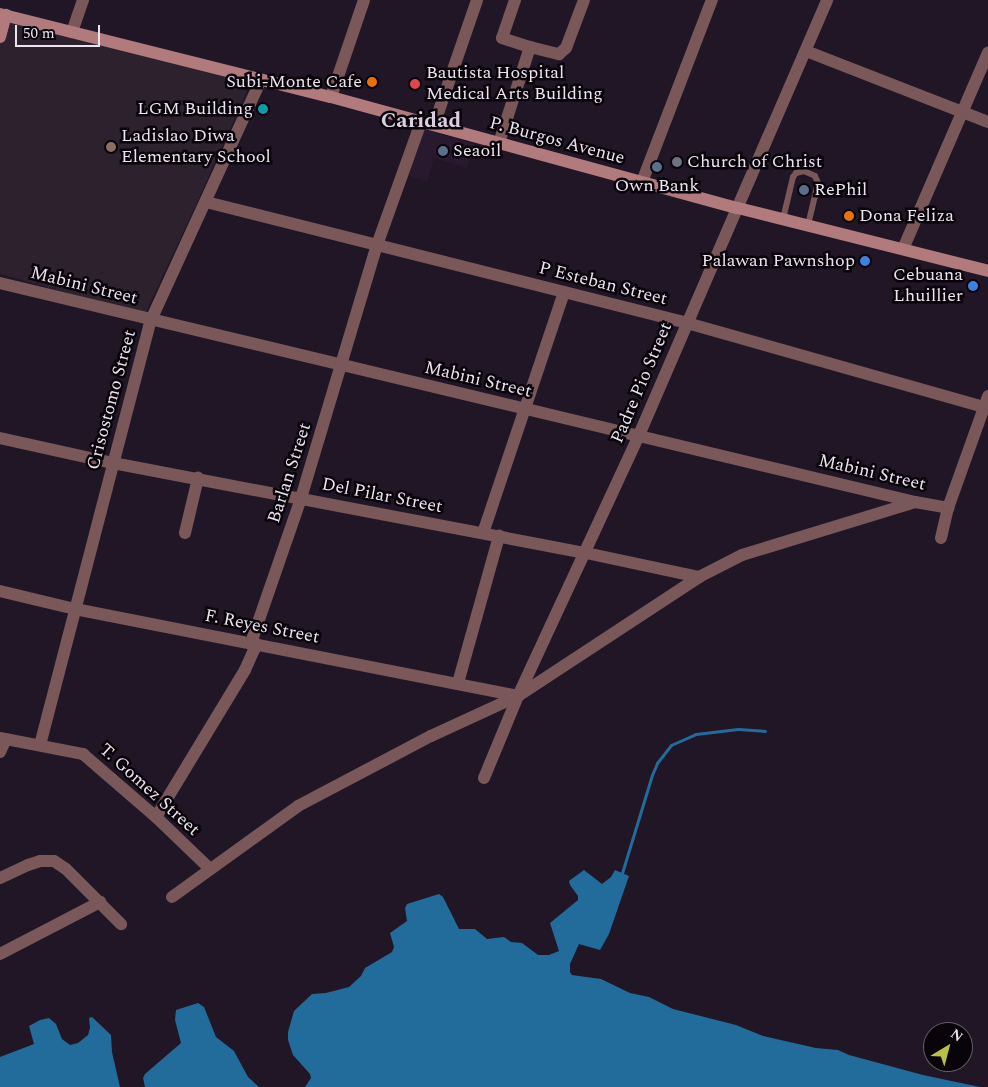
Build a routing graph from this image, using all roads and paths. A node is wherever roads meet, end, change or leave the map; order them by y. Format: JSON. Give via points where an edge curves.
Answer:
{"nodes":[{"id":1,"x":83,"y":0,"type":"edge"},
{"id":2,"x":364,"y":0,"type":"edge"},
{"id":3,"x":477,"y":0,"type":"edge"},
{"id":4,"x":515,"y":0,"type":"edge"},
{"id":5,"x":584,"y":0,"type":"edge"},
{"id":6,"x":712,"y":0,"type":"edge"},
{"id":7,"x":827,"y":0,"type":"edge"},
{"id":8,"x":3,"y":15,"type":"edge"},
{"id":9,"x":72,"y":32,"type":"junction"},
{"id":10,"x":0,"y":37,"type":"edge"},
{"id":11,"x":530,"y":47,"type":"junction"},
{"id":12,"x":806,"y":51,"type":"junction"},
{"id":13,"x":988,"y":53,"type":"edge"},
{"id":14,"x":261,"y":80,"type":"junction"},
{"id":15,"x":331,"y":97,"type":"junction"},
{"id":16,"x":964,"y":112,"type":"junction"},
{"id":17,"x":421,"y":122,"type":"junction"},
{"id":18,"x":988,"y":122,"type":"edge"},
{"id":19,"x":434,"y":126,"type":"junction"},
{"id":20,"x":499,"y":143,"type":"junction"},
{"id":21,"x":642,"y":182,"type":"junction"},
{"id":22,"x":206,"y":202,"type":"junction"},
{"id":23,"x":738,"y":208,"type":"junction"},
{"id":24,"x":783,"y":219,"type":"junction"},
{"id":25,"x":808,"y":225,"type":"junction"},
{"id":26,"x":378,"y":245,"type":"junction"},
{"id":27,"x":903,"y":249,"type":"junction"},
{"id":28,"x":988,"y":271,"type":"edge"},
{"id":29,"x":0,"y":283,"type":"edge"},
{"id":30,"x":564,"y":292,"type":"junction"},
{"id":31,"x":151,"y":320,"type":"junction"},
{"id":32,"x":686,"y":324,"type":"junction"},
{"id":33,"x":342,"y":366,"type":"junction"},
{"id":34,"x":986,"y":404,"type":"edge"},
{"id":35,"x":525,"y":409,"type":"junction"},
{"id":36,"x":638,"y":435,"type":"junction"},
{"id":37,"x":0,"y":438,"type":"edge"},
{"id":38,"x":113,"y":463,"type":"junction"},
{"id":39,"x":198,"y":478,"type":"junction"},
{"id":40,"x":301,"y":498,"type":"junction"},
{"id":41,"x":915,"y":502,"type":"junction"},
{"id":42,"x":948,"y":508,"type":"junction"},
{"id":43,"x":483,"y":533,"type":"junction"},
{"id":44,"x":185,"y":534,"type":"dead end"},
{"id":45,"x":499,"y":536,"type":"junction"},
{"id":46,"x":941,"y":538,"type":"dead end"},
{"id":47,"x":586,"y":553,"type":"junction"},
{"id":48,"x":698,"y":577,"type":"junction"},
{"id":49,"x":0,"y":591,"type":"edge"},
{"id":50,"x":75,"y":609,"type":"junction"},
{"id":51,"x":254,"y":643,"type":"junction"},
{"id":52,"x":458,"y":684,"type":"junction"},
{"id":53,"x":518,"y":696,"type":"junction"},
{"id":54,"x":3,"y":738,"type":"edge"},
{"id":55,"x":40,"y":745,"type":"junction"},
{"id":56,"x":0,"y":752,"type":"edge"},
{"id":57,"x":484,"y":778,"type":"dead end"},
{"id":58,"x":156,"y":817,"type":"junction"},
{"id":59,"x":210,"y":869,"type":"junction"},
{"id":60,"x":0,"y":878,"type":"edge"},
{"id":61,"x":172,"y":897,"type":"dead end"},
{"id":62,"x":100,"y":902,"type":"junction"},
{"id":63,"x":121,"y":924,"type":"dead end"},
{"id":64,"x":0,"y":954,"type":"edge"}],
"edges":[{"from":1,"to":9,"type":"street"},
{"from":2,"to":15,"type":"street"},
{"from":3,"to":19,"type":"street"},
{"from":4,"to":11,"type":"street","via":[[502,38]]},
{"from":5,"to":11,"type":"street","via":[[566,48],[559,54]]},
{"from":6,"to":21,"type":"street"},
{"from":7,"to":12,"type":"street","name":"Padre Pio Street"},
{"from":8,"to":9,"type":"main road","name":"P. Burgos Avenue"},
{"from":8,"to":10,"type":"main road"},
{"from":9,"to":14,"type":"main road","name":"P. Burgos Avenue"},
{"from":11,"to":20,"type":"street"},
{"from":12,"to":16,"type":"street"},
{"from":12,"to":23,"type":"street","name":"Padre Pio Street"},
{"from":13,"to":16,"type":"street"},
{"from":14,"to":15,"type":"main road","name":"P. Burgos Avenue"},
{"from":14,"to":22,"type":"street","name":"Crisostomo Street"},
{"from":15,"to":17,"type":"main road","name":"P. Burgos Avenue"},
{"from":16,"to":18,"type":"street"},
{"from":16,"to":27,"type":"street"},
{"from":17,"to":19,"type":"main road","name":"P. Burgos Avenue"},
{"from":17,"to":26,"type":"street","name":"Barlan Street"},
{"from":19,"to":20,"type":"main road","name":"P. Burgos Avenue"},
{"from":20,"to":21,"type":"main road","name":"P. Burgos Avenue"},
{"from":21,"to":23,"type":"main road","name":"P. Burgos Avenue"},
{"from":22,"to":26,"type":"street","name":"P Esteban Street"},
{"from":22,"to":31,"type":"street","name":"Crisostomo Street"},
{"from":23,"to":24,"type":"main road","name":"P. Burgos Avenue"},
{"from":23,"to":32,"type":"street","name":"Padre Pio Street"},
{"from":24,"to":25,"type":"main road","name":"P. Burgos Avenue"},
{"from":24,"to":25,"type":"lane","via":[[793,177],[804,171],[815,176],[818,183]]},
{"from":25,"to":27,"type":"main road","name":"P. Burgos Avenue"},
{"from":26,"to":30,"type":"street","name":"P Esteban Street"},
{"from":26,"to":33,"type":"street","name":"Barlan Street"},
{"from":27,"to":28,"type":"main road","name":"P. Burgos Avenue"},
{"from":29,"to":31,"type":"street","name":"Mabini Street"},
{"from":30,"to":32,"type":"street","name":"P Esteban Street"},
{"from":30,"to":35,"type":"street"},
{"from":31,"to":33,"type":"street","name":"Mabini Street"},
{"from":31,"to":38,"type":"street","name":"Crisostomo Street"},
{"from":32,"to":34,"type":"street","name":"P Esteban Street"},
{"from":32,"to":36,"type":"street","name":"Padre Pio Street"},
{"from":33,"to":35,"type":"street","name":"Mabini Street"},
{"from":33,"to":40,"type":"street","name":"Barlan Street"},
{"from":34,"to":42,"type":"street"},
{"from":35,"to":36,"type":"street","name":"Mabini Street"},
{"from":35,"to":43,"type":"street"},
{"from":36,"to":41,"type":"street","name":"Mabini Street"},
{"from":36,"to":47,"type":"street","name":"Padre Pio Street"},
{"from":37,"to":38,"type":"street","name":"Del Pilar Street"},
{"from":38,"to":39,"type":"street","name":"Del Pilar Street"},
{"from":38,"to":50,"type":"street","name":"Crisostomo Street"},
{"from":39,"to":40,"type":"street","name":"Del Pilar Street"},
{"from":39,"to":44,"type":"street"},
{"from":40,"to":43,"type":"street","name":"Del Pilar Street"},
{"from":40,"to":51,"type":"street","name":"Barlan Street","via":[[253,637]]},
{"from":41,"to":42,"type":"street","name":"Mabini Street"},
{"from":41,"to":48,"type":"street","via":[[742,555]]},
{"from":42,"to":46,"type":"street"},
{"from":43,"to":45,"type":"street","name":"Del Pilar Street"},
{"from":45,"to":47,"type":"street","name":"Del Pilar Street"},
{"from":45,"to":52,"type":"street"},
{"from":47,"to":48,"type":"street","name":"Del Pilar Street"},
{"from":47,"to":53,"type":"street","name":"Padre Pio Street"},
{"from":48,"to":53,"type":"street"},
{"from":49,"to":50,"type":"street","name":"F. Reyes Street"},
{"from":50,"to":51,"type":"street","name":"F. Reyes Street"},
{"from":50,"to":55,"type":"street","name":"Crisostomo Street"},
{"from":51,"to":52,"type":"street","name":"F. Reyes Street"},
{"from":51,"to":58,"type":"street","name":"Barlan Street","via":[[245,670]]},
{"from":52,"to":53,"type":"street","name":"F. Reyes Street"},
{"from":53,"to":57,"type":"street","name":"Padre Pio Street"},
{"from":53,"to":59,"type":"street","via":[[431,736],[298,806]]},
{"from":54,"to":55,"type":"street","name":"T. Gomez Street"},
{"from":54,"to":56,"type":"street"},
{"from":55,"to":58,"type":"street","name":"T. Gomez Street","via":[[83,754]]},
{"from":58,"to":59,"type":"street","name":"T. Gomez Street"},
{"from":59,"to":61,"type":"street"},
{"from":60,"to":62,"type":"street","via":[[28,865],[54,861]]},
{"from":62,"to":63,"type":"street"},
{"from":62,"to":64,"type":"street"}]}
